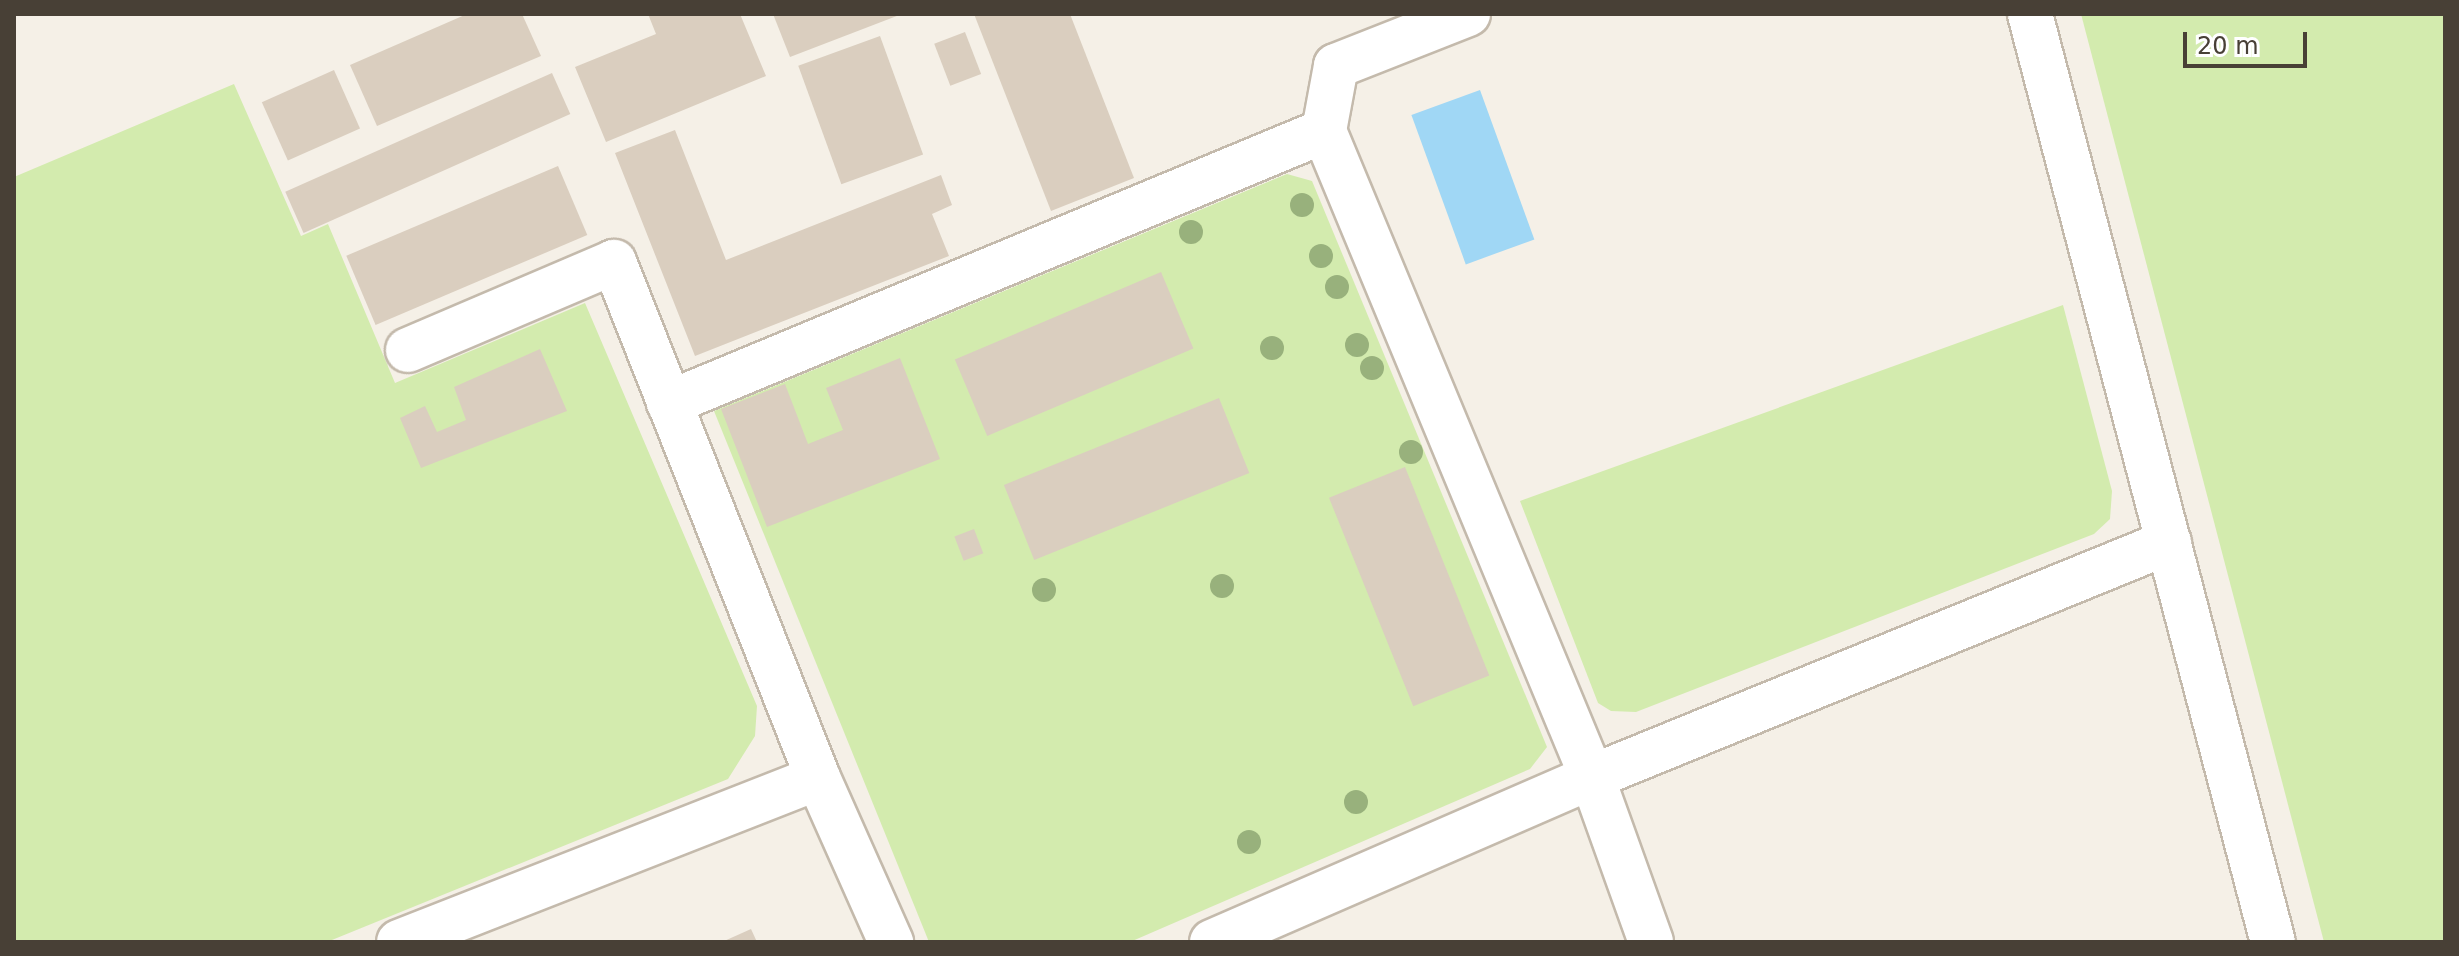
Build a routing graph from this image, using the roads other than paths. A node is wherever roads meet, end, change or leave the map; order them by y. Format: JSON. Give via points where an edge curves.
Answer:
{"nodes":[{"id":1,"x":1468,"y":14,"type":"edge"},
{"id":2,"x":2030,"y":14,"type":"edge"},
{"id":3,"x":1324,"y":131,"type":"junction"},
{"id":4,"x":408,"y":350,"type":"dead end"},
{"id":5,"x":669,"y":403,"type":"junction"},
{"id":6,"x":2169,"y":542,"type":"junction"},
{"id":7,"x":1592,"y":777,"type":"junction"},
{"id":8,"x":818,"y":778,"type":"junction"},
{"id":9,"x":399,"y":942,"type":"edge"},
{"id":10,"x":891,"y":942,"type":"edge"},
{"id":11,"x":1212,"y":942,"type":"edge"},
{"id":12,"x":1651,"y":942,"type":"edge"},
{"id":13,"x":2273,"y":942,"type":"edge"}],
"edges":[{"from":1,"to":3,"type":"lane","via":[[1336,66]]},
{"from":2,"to":6,"type":"lane"},
{"from":3,"to":5,"type":"lane"},
{"from":3,"to":7,"type":"lane"},
{"from":4,"to":5,"type":"lane","via":[[614,262]]},
{"from":5,"to":8,"type":"lane"},
{"from":6,"to":7,"type":"lane"},
{"from":6,"to":13,"type":"lane"},
{"from":7,"to":11,"type":"lane"},
{"from":7,"to":12,"type":"lane"},
{"from":8,"to":9,"type":"lane"},
{"from":8,"to":10,"type":"lane"}]}
